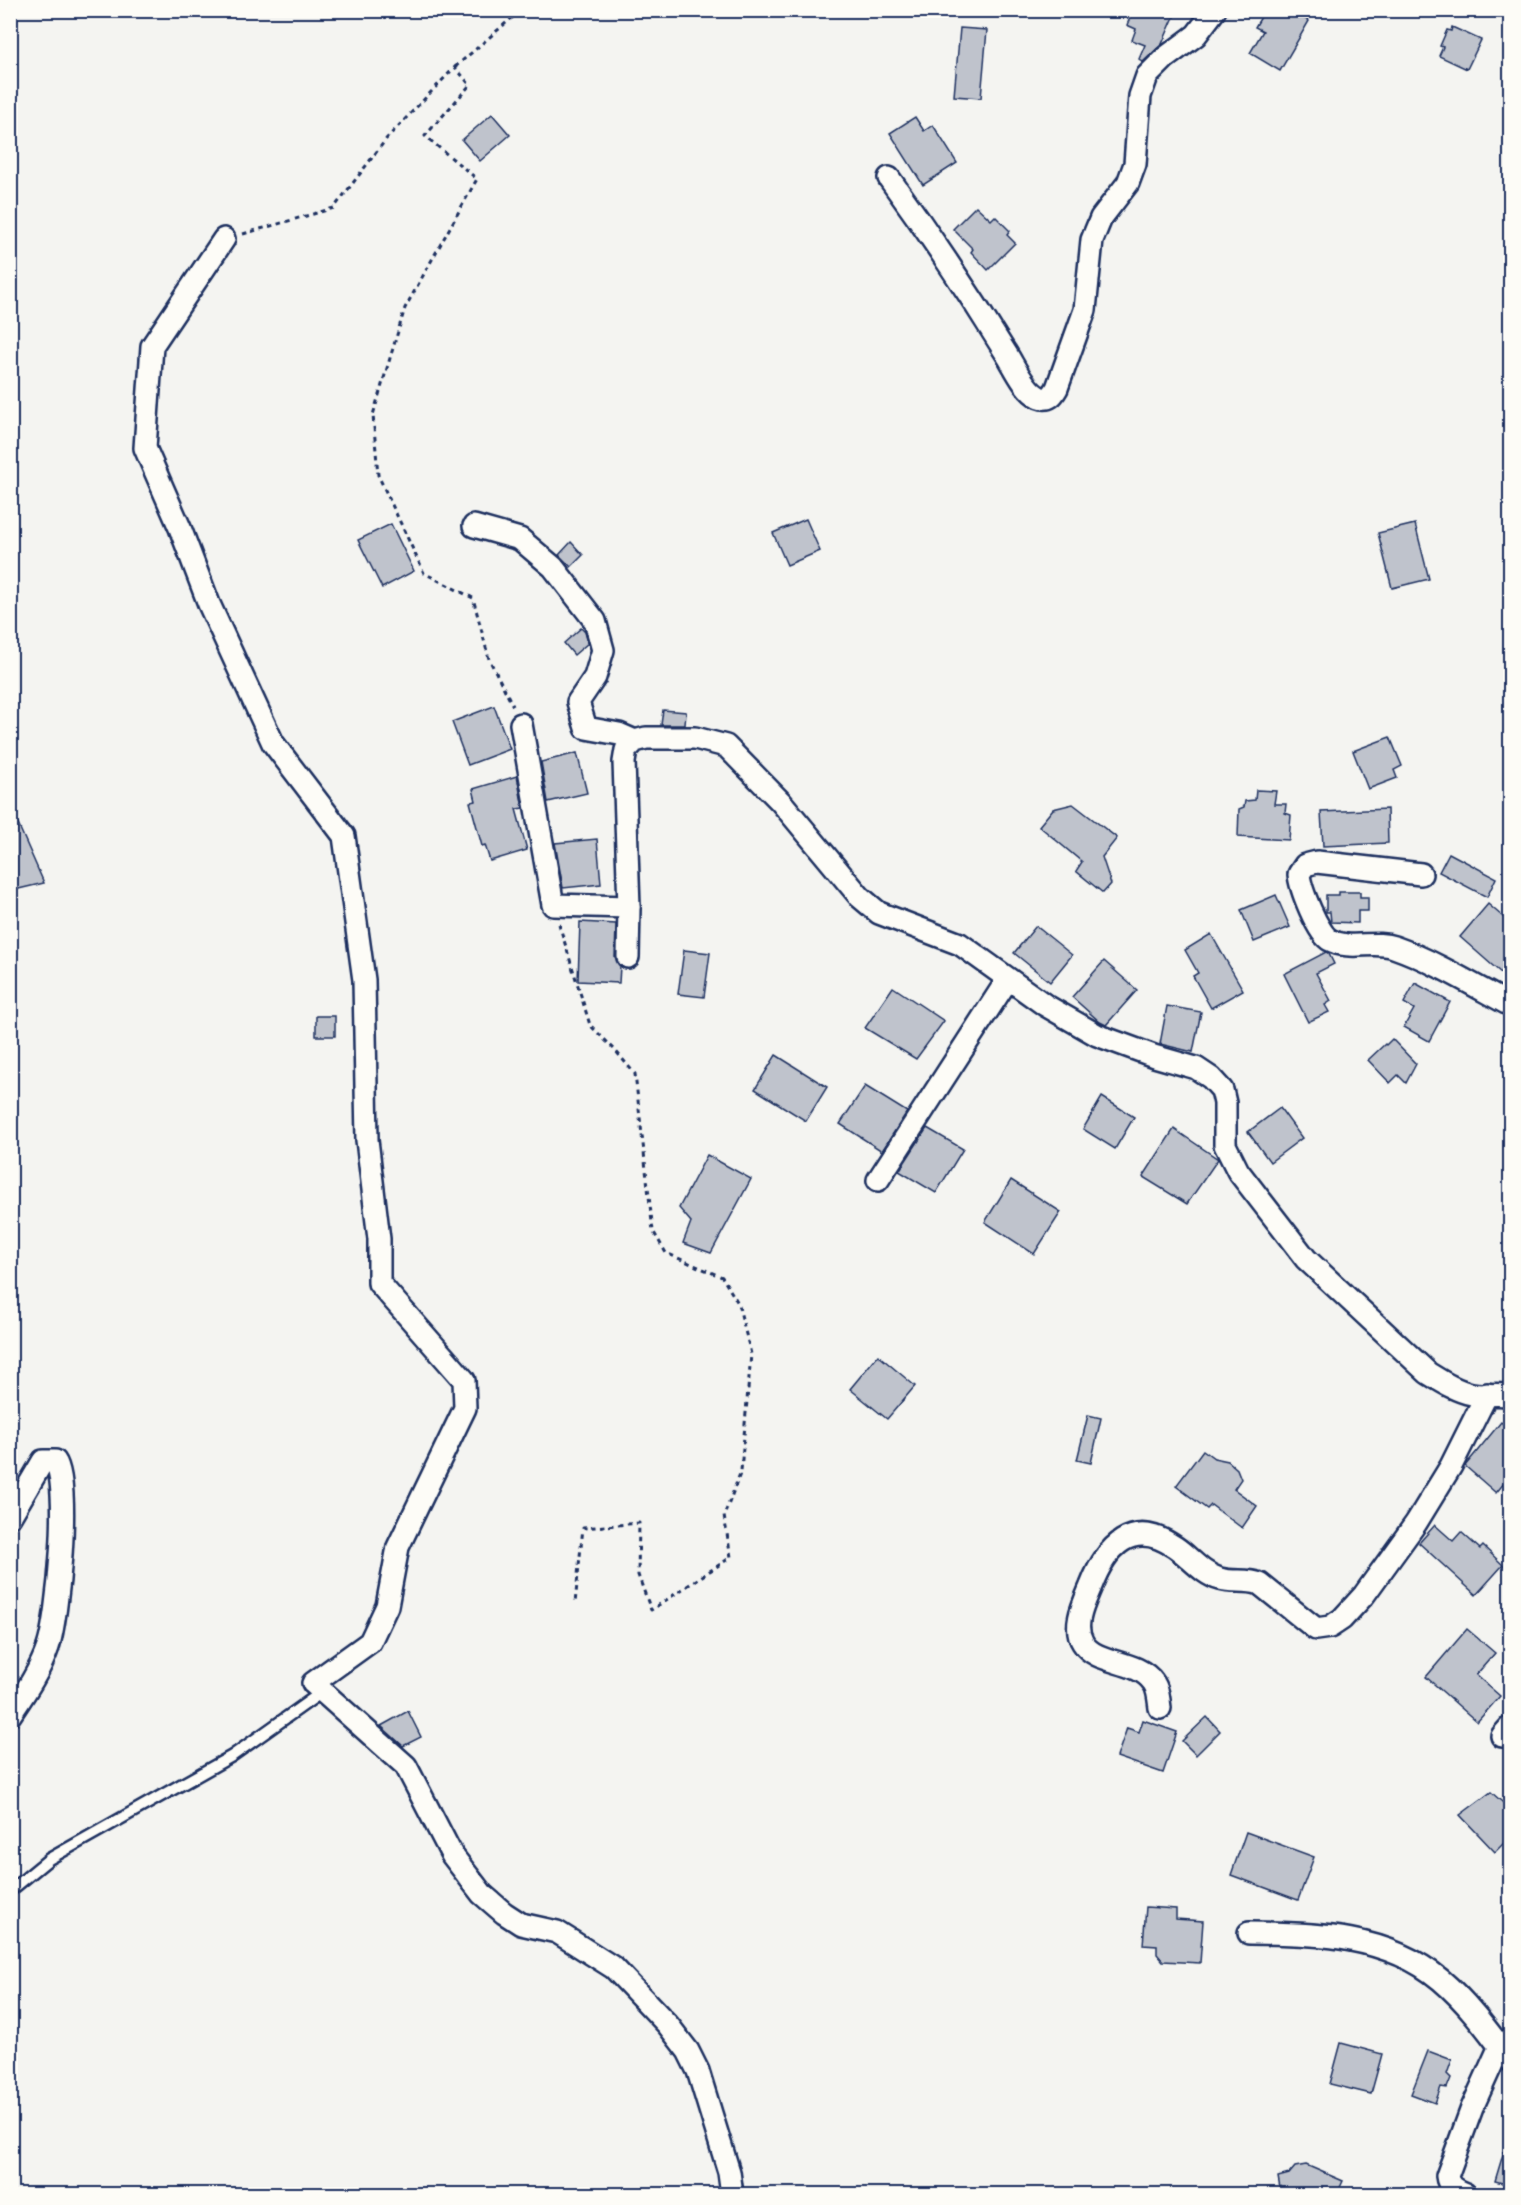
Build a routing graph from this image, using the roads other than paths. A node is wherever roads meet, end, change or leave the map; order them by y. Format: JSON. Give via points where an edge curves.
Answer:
{"nodes":[{"id":1,"x":1215,"y":10,"type":"edge"},
{"id":2,"x":889,"y":177,"type":"dead end"},
{"id":3,"x":224,"y":239,"type":"road end"},
{"id":4,"x":474,"y":526,"type":"dead end"},
{"id":5,"x":521,"y":724,"type":"road end"},
{"id":6,"x":635,"y":741,"type":"junction"},
{"id":7,"x":1421,"y":874,"type":"dead end"},
{"id":8,"x":629,"y":907,"type":"junction"},
{"id":9,"x":628,"y":957,"type":"dead end"},
{"id":10,"x":1008,"y":979,"type":"junction"},
{"id":11,"x":1510,"y":1005,"type":"edge"},
{"id":12,"x":878,"y":1180,"type":"dead end"},
{"id":13,"x":1487,"y":1394,"type":"junction"},
{"id":14,"x":1510,"y":1396,"type":"edge"},
{"id":15,"x":10,"y":1517,"type":"edge"},
{"id":16,"x":322,"y":1692,"type":"junction"},
{"id":17,"x":1160,"y":1708,"type":"dead end"},
{"id":18,"x":10,"y":1715,"type":"edge"},
{"id":19,"x":10,"y":1891,"type":"edge"},
{"id":20,"x":1249,"y":1933,"type":"dead end"},
{"id":21,"x":1505,"y":2053,"type":"edge"},
{"id":22,"x":732,"y":2194,"type":"edge"},
{"id":23,"x":1465,"y":2194,"type":"edge"}],
"edges":[{"from":1,"to":2,"type":"street","via":[[1196,35],[1147,76],[1140,96],[1135,164],[1128,183],[1101,218],[1092,240],[1085,310],[1052,397],[1038,397],[1024,382],[960,277]]},
{"from":3,"to":16,"type":"street","via":[[152,346],[145,448],[209,604],[273,743],[344,836],[364,980],[367,1140],[379,1239],[380,1284],[464,1380],[465,1408],[398,1547],[387,1606],[370,1642],[313,1683]]},
{"from":4,"to":6,"type":"street","via":[[520,538],[553,567],[595,621],[603,650],[595,677],[578,702],[586,728]]},
{"from":5,"to":8,"type":"street","via":[[553,905]]},
{"from":6,"to":8,"type":"street","via":[[626,750],[624,762]]},
{"from":6,"to":10,"type":"street","via":[[695,738],[726,746],[879,913],[960,944]]},
{"from":7,"to":11,"type":"street","via":[[1317,862],[1305,865],[1299,874],[1321,932],[1330,940],[1394,947]]},
{"from":8,"to":9,"type":"street"},
{"from":10,"to":12,"type":"street"},
{"from":10,"to":13,"type":"street","via":[[1097,1035],[1196,1068],[1211,1078],[1222,1090],[1226,1103],[1225,1144],[1238,1171],[1306,1259],[1428,1373],[1448,1386],[1472,1394]]},
{"from":13,"to":14,"type":"street"},
{"from":13,"to":17,"type":"street","via":[[1451,1466],[1416,1523],[1353,1610],[1330,1627],[1316,1629],[1260,1584],[1220,1579],[1208,1573],[1159,1538],[1142,1534],[1111,1548],[1095,1574],[1078,1630],[1089,1650],[1135,1667],[1154,1683]]},
{"from":15,"to":18,"type":"street","via":[[44,1461],[55,1461],[62,1485],[54,1624],[39,1668]]},
{"from":16,"to":19,"type":"lane","via":[[232,1756],[50,1859]]},
{"from":16,"to":22,"type":"street","via":[[406,1766],[452,1855],[482,1894],[521,1924],[557,1932],[614,1968],[668,2025],[698,2071]]},
{"from":20,"to":21,"type":"street","via":[[1299,1933],[1383,1947],[1441,1980]]},
{"from":21,"to":23,"type":"street","via":[[1472,2108],[1447,2176],[1452,2188]]}]}
